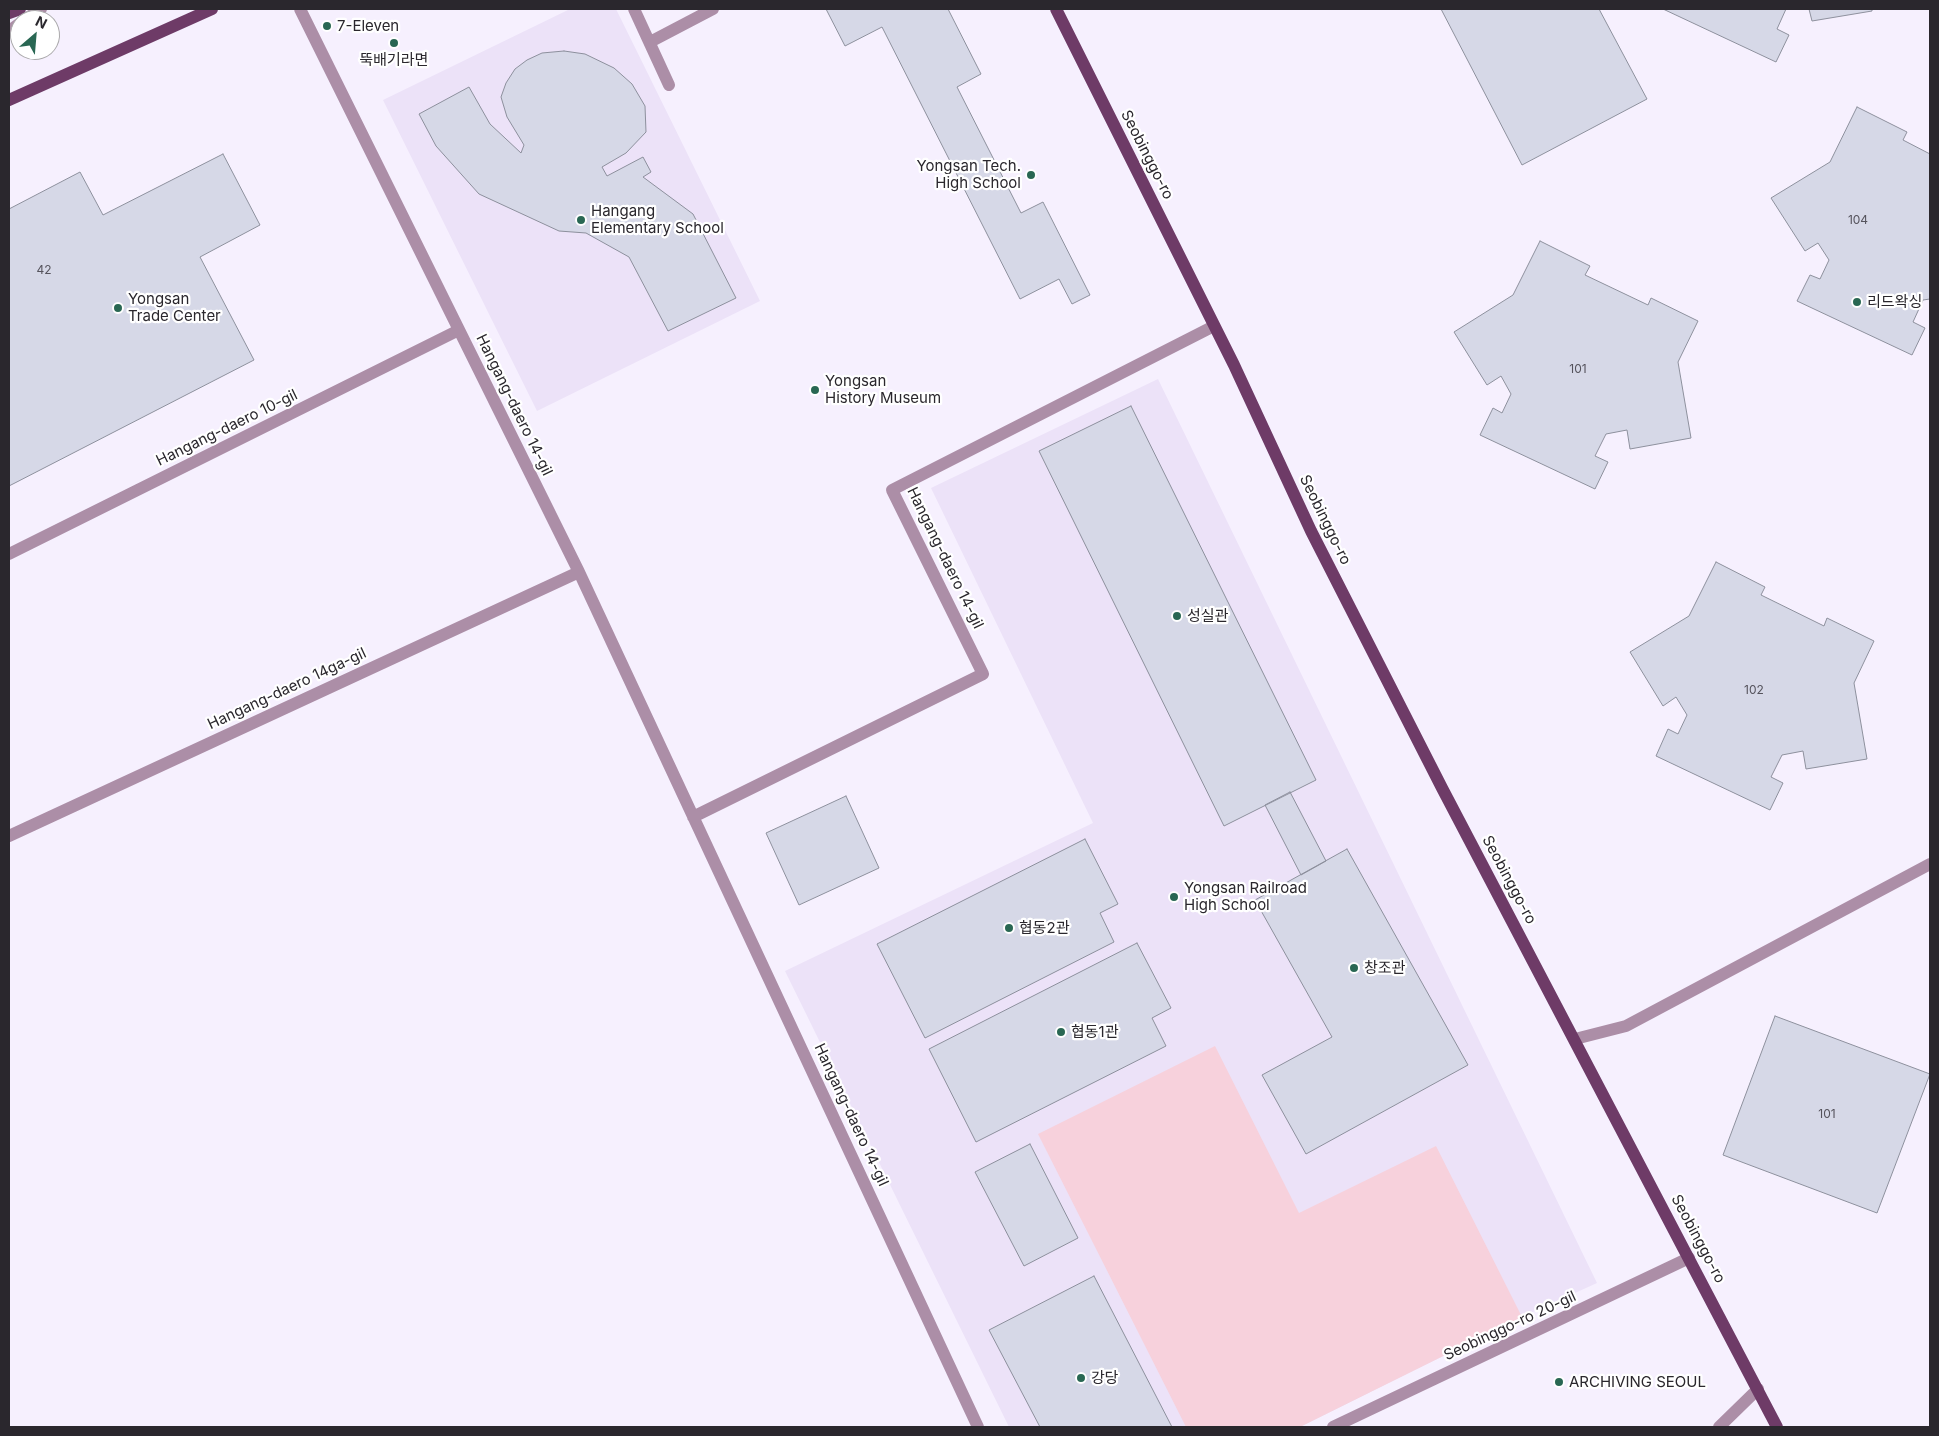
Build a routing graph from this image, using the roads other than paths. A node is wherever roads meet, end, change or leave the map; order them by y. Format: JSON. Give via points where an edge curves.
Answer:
{"nodes":[{"id":1,"x":20,"y":9,"type":"edge"},
{"id":2,"x":212,"y":9,"type":"edge"},
{"id":3,"x":300,"y":9,"type":"edge"},
{"id":4,"x":634,"y":9,"type":"edge"},
{"id":5,"x":714,"y":9,"type":"edge"},
{"id":6,"x":1056,"y":9,"type":"edge"},
{"id":7,"x":9,"y":14,"type":"edge"},
{"id":8,"x":650,"y":42,"type":"junction"},
{"id":9,"x":670,"y":85,"type":"dead end"},
{"id":10,"x":9,"y":100,"type":"edge"},
{"id":11,"x":1214,"y":326,"type":"junction"},
{"id":12,"x":459,"y":330,"type":"junction"},
{"id":13,"x":9,"y":554,"type":"edge"},
{"id":14,"x":579,"y":572,"type":"junction"},
{"id":15,"x":693,"y":817,"type":"junction"},
{"id":16,"x":9,"y":836,"type":"edge"},
{"id":17,"x":1930,"y":864,"type":"edge"},
{"id":18,"x":1575,"y":1040,"type":"junction"},
{"id":19,"x":1689,"y":1258,"type":"junction"},
{"id":20,"x":1758,"y":1389,"type":"junction"},
{"id":21,"x":1341,"y":1426,"type":"edge"},
{"id":22,"x":978,"y":1427,"type":"edge"},
{"id":23,"x":1719,"y":1427,"type":"edge"},
{"id":24,"x":1777,"y":1427,"type":"edge"}],
"edges":[{"from":1,"to":7,"type":"main road"},
{"from":2,"to":10,"type":"main road"},
{"from":3,"to":12,"type":"street","name":"Hangang-daero 14-gil"},
{"from":4,"to":8,"type":"street"},
{"from":5,"to":8,"type":"street"},
{"from":6,"to":11,"type":"main road","name":"Seobinggo-ro"},
{"from":8,"to":9,"type":"street"},
{"from":11,"to":15,"type":"street","name":"Hangang-daero 14-gil","via":[[892,490],[983,674]]},
{"from":11,"to":18,"type":"main road","name":"Seobinggo-ro","via":[[1311,531]]},
{"from":12,"to":13,"type":"street","name":"Hangang-daero 10-gil"},
{"from":12,"to":14,"type":"street","name":"Hangang-daero 14-gil"},
{"from":14,"to":15,"type":"street","name":"Hangang-daero 14-gil"},
{"from":14,"to":16,"type":"street","name":"Hangang-daero 14ga-gil"},
{"from":15,"to":22,"type":"street","name":"Hangang-daero 14-gil"},
{"from":17,"to":18,"type":"street","via":[[1626,1026]]},
{"from":18,"to":19,"type":"main road","name":"Seobinggo-ro"},
{"from":19,"to":20,"type":"main road","name":"Seobinggo-ro"},
{"from":19,"to":21,"type":"street","name":"Seobinggo-ro 20-gil"},
{"from":20,"to":23,"type":"street"},
{"from":20,"to":24,"type":"main road","name":"Seobinggo-ro"}]}
